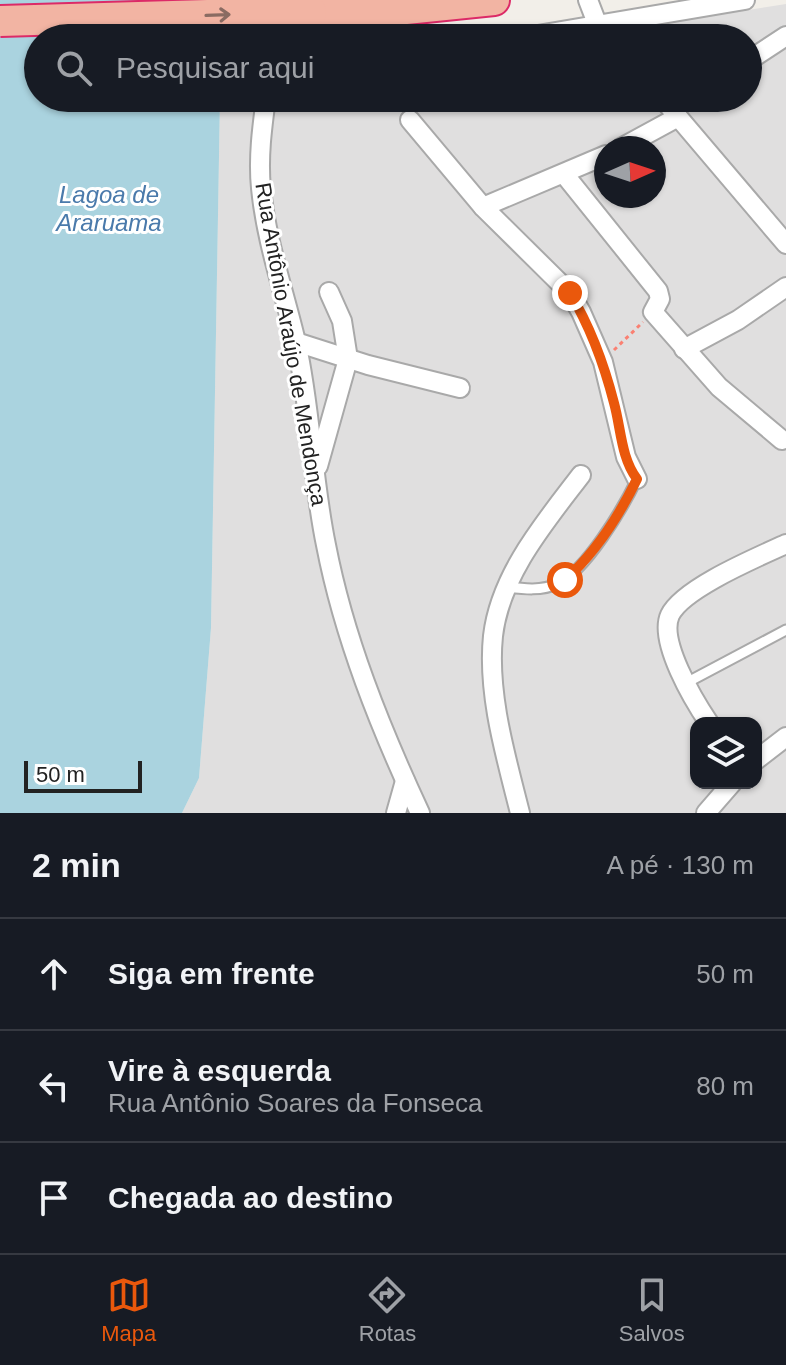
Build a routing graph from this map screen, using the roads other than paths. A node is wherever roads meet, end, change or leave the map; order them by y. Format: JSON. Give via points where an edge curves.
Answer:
{"nodes":[{"id":1,"x":494,"y":0,"type":"edge"},
{"id":2,"x":588,"y":0,"type":"edge"},
{"id":3,"x":745,"y":0,"type":"edge"},
{"id":4,"x":300,"y":6,"type":"edge"},
{"id":5,"x":0,"y":21,"type":"edge"},
{"id":6,"x":289,"y":24,"type":"edge"},
{"id":7,"x":599,"y":24,"type":"edge"},
{"id":8,"x":638,"y":24,"type":"edge"},
{"id":9,"x":786,"y":36,"type":"edge"},
{"id":10,"x":762,"y":52,"type":"edge"},
{"id":11,"x":264,"y":112,"type":"edge"},
{"id":12,"x":674,"y":112,"type":"edge"},
{"id":13,"x":678,"y":117,"type":"junction"},
{"id":14,"x":410,"y":120,"type":"dead end"},
{"id":15,"x":643,"y":136,"type":"edge"},
{"id":16,"x":594,"y":160,"type":"edge"},
{"id":17,"x":564,"y":174,"type":"junction"},
{"id":18,"x":483,"y":207,"type":"junction"},
{"id":19,"x":786,"y":244,"type":"edge"},
{"id":20,"x":786,"y":287,"type":"edge"},
{"id":21,"x":329,"y":292,"type":"dead end"},
{"id":22,"x":296,"y":342,"type":"junction"},
{"id":23,"x":684,"y":349,"type":"junction"},
{"id":24,"x":348,"y":359,"type":"junction"},
{"id":25,"x":460,"y":388,"type":"dead end"},
{"id":26,"x":782,"y":440,"type":"dead end"},
{"id":27,"x":315,"y":474,"type":"junction"},
{"id":28,"x":581,"y":475,"type":"dead end"},
{"id":29,"x":637,"y":479,"type":"joint"},
{"id":30,"x":786,"y":544,"type":"edge"},
{"id":31,"x":507,"y":587,"type":"junction"},
{"id":32,"x":786,"y":630,"type":"edge"},
{"id":33,"x":686,"y":683,"type":"junction"},
{"id":34,"x":706,"y":717,"type":"edge"},
{"id":35,"x":786,"y":737,"type":"edge"},
{"id":36,"x":762,"y":755,"type":"edge"},
{"id":37,"x":405,"y":781,"type":"junction"},
{"id":38,"x":727,"y":789,"type":"edge"},
{"id":39,"x":396,"y":813,"type":"edge"},
{"id":40,"x":420,"y":813,"type":"edge"},
{"id":41,"x":520,"y":813,"type":"edge"},
{"id":42,"x":706,"y":813,"type":"edge"}],
"edges":[{"from":1,"to":4,"type":"highway","via":[[396,10]]},
{"from":2,"to":7,"type":"street"},
{"from":3,"to":8,"type":"street"},
{"from":5,"to":4,"type":"highway","one_way":true,"bridge":true},
{"from":4,"to":6,"type":"street"},
{"from":9,"to":10,"type":"street"},
{"from":11,"to":22,"type":"street","name":"Rua Antônio Araújo de Mendonça","via":[[261,188]]},
{"from":12,"to":13,"type":"street"},
{"from":13,"to":15,"type":"street"},
{"from":13,"to":19,"type":"street"},
{"from":14,"to":18,"type":"street"},
{"from":16,"to":17,"type":"street"},
{"from":17,"to":18,"type":"street"},
{"from":17,"to":23,"type":"street","via":[[658,291],[653,312]]},
{"from":18,"to":29,"type":"street","via":[[570,293],[581,312],[603,362],[626,457]]},
{"from":20,"to":23,"type":"street"},
{"from":21,"to":24,"type":"street","via":[[342,321]]},
{"from":22,"to":24,"type":"street"},
{"from":22,"to":27,"type":"street","name":"Rua Antônio Araújo de Mendonça"},
{"from":23,"to":26,"type":"street","via":[[719,387]]},
{"from":24,"to":25,"type":"street"},
{"from":24,"to":27,"type":"street"},
{"from":27,"to":37,"type":"street","name":"Rua Antônio Araújo de Mendonça","via":[[338,601]]},
{"from":28,"to":31,"type":"street"},
{"from":29,"to":31,"type":"lane","via":[[607,531],[565,580],[539,588]]},
{"from":30,"to":33,"type":"street","via":[[715,578],[674,608],[668,634]]},
{"from":31,"to":41,"type":"street","via":[[493,636],[494,678]]},
{"from":32,"to":33,"type":"lane"},
{"from":33,"to":34,"type":"street"},
{"from":35,"to":36,"type":"street"},
{"from":37,"to":39,"type":"street"},
{"from":37,"to":40,"type":"street","name":"Rua Antônio Araújo de Mendonça"},
{"from":38,"to":42,"type":"street"}]}
